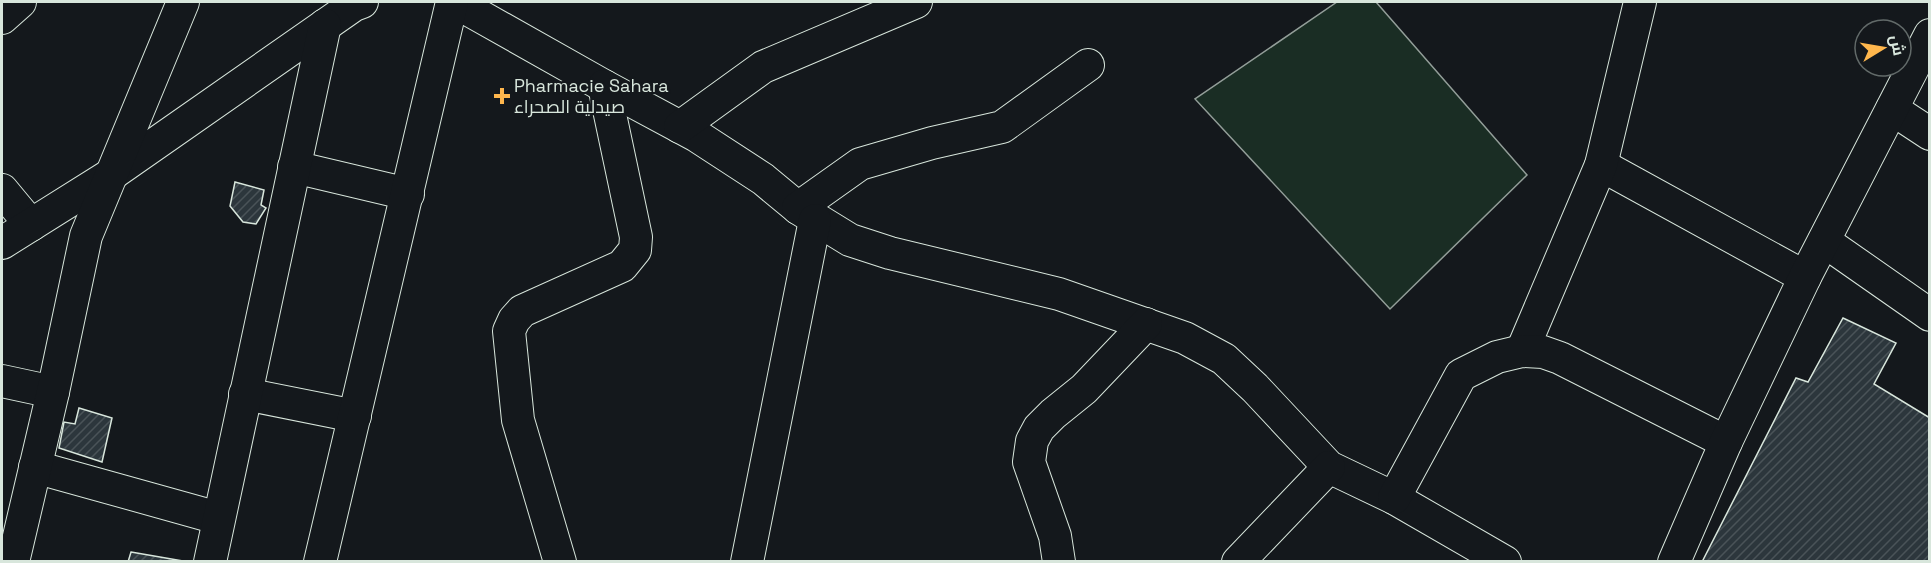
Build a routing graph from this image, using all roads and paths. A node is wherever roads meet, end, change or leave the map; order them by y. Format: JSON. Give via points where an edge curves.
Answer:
{"nodes":[{"id":1,"x":20,"y":2,"type":"edge"},
{"id":2,"x":183,"y":2,"type":"edge"},
{"id":3,"x":362,"y":2,"type":"edge"},
{"id":4,"x":454,"y":2,"type":"edge"},
{"id":5,"x":916,"y":2,"type":"edge"},
{"id":6,"x":1640,"y":2,"type":"edge"},
{"id":7,"x":2,"y":18,"type":"edge"},
{"id":8,"x":325,"y":25,"type":"junction"},
{"id":9,"x":1929,"y":35,"type":"edge"},
{"id":10,"x":1088,"y":65,"type":"dead end"},
{"id":11,"x":604,"y":86,"type":"junction"},
{"id":12,"x":1892,"y":110,"type":"junction"},
{"id":13,"x":680,"y":127,"type":"junction"},
{"id":14,"x":1929,"y":134,"type":"edge"},
{"id":15,"x":1601,"y":165,"type":"junction"},
{"id":16,"x":294,"y":167,"type":"junction"},
{"id":17,"x":112,"y":174,"type":"junction"},
{"id":18,"x":2,"y":190,"type":"edge"},
{"id":19,"x":408,"y":194,"type":"junction"},
{"id":20,"x":807,"y":214,"type":"junction"},
{"id":21,"x":31,"y":225,"type":"junction"},
{"id":22,"x":1824,"y":241,"type":"junction"},
{"id":23,"x":2,"y":243,"type":"edge"},
{"id":24,"x":1805,"y":277,"type":"junction"},
{"id":25,"x":1929,"y":315,"type":"edge"},
{"id":26,"x":1146,"y":324,"type":"junction"},
{"id":27,"x":1522,"y":351,"type":"junction"},
{"id":28,"x":2,"y":381,"type":"edge"},
{"id":29,"x":53,"y":392,"type":"junction"},
{"id":30,"x":245,"y":394,"type":"junction"},
{"id":31,"x":355,"y":416,"type":"junction"},
{"id":32,"x":1726,"y":442,"type":"junction"},
{"id":33,"x":1329,"y":467,"type":"junction"},
{"id":34,"x":35,"y":468,"type":"junction"},
{"id":35,"x":1394,"y":498,"type":"junction"},
{"id":36,"x":218,"y":518,"type":"junction"},
{"id":37,"x":1500,"y":560,"type":"edge"},
{"id":38,"x":13,"y":561,"type":"edge"},
{"id":39,"x":210,"y":561,"type":"edge"},
{"id":40,"x":320,"y":561,"type":"edge"},
{"id":41,"x":560,"y":561,"type":"edge"},
{"id":42,"x":747,"y":561,"type":"edge"},
{"id":43,"x":1059,"y":561,"type":"edge"},
{"id":44,"x":1238,"y":561,"type":"edge"},
{"id":45,"x":1674,"y":561,"type":"edge"}],
"edges":[{"from":1,"to":7,"type":"street"},
{"from":2,"to":17,"type":"street"},
{"from":3,"to":8,"type":"street"},
{"from":4,"to":11,"type":"street"},
{"from":4,"to":19,"type":"street"},
{"from":5,"to":13,"type":"street","via":[[763,67]]},
{"from":6,"to":15,"type":"street"},
{"from":8,"to":16,"type":"street"},
{"from":8,"to":17,"type":"street"},
{"from":9,"to":12,"type":"street"},
{"from":10,"to":20,"type":"street","via":[[1002,127],[860,164]]},
{"from":11,"to":13,"type":"street"},
{"from":11,"to":41,"type":"street","via":[[636,237],[635,250],[622,266],[522,311],[509,331],[518,420]]},
{"from":12,"to":14,"type":"street"},
{"from":12,"to":22,"type":"street"},
{"from":13,"to":20,"type":"street","via":[[763,179]]},
{"from":15,"to":24,"type":"street"},
{"from":15,"to":27,"type":"street"},
{"from":16,"to":19,"type":"street"},
{"from":16,"to":30,"type":"street"},
{"from":17,"to":21,"type":"street"},
{"from":17,"to":29,"type":"street","via":[[86,236]]},
{"from":18,"to":21,"type":"street"},
{"from":19,"to":31,"type":"street"},
{"from":20,"to":26,"type":"street","via":[[850,240],[890,254],[1059,294]]},
{"from":20,"to":42,"type":"street"},
{"from":21,"to":23,"type":"street"},
{"from":22,"to":24,"type":"street"},
{"from":22,"to":25,"type":"street"},
{"from":24,"to":32,"type":"street"},
{"from":26,"to":33,"type":"street","via":[[1185,338],[1224,359]]},
{"from":26,"to":43,"type":"street","via":[[1084,389],[1039,428],[1032,441],[1029,462]]},
{"from":27,"to":32,"type":"street","via":[[1560,358]]},
{"from":27,"to":35,"type":"street","via":[[1497,357],[1461,375]]},
{"from":28,"to":29,"type":"street"},
{"from":29,"to":34,"type":"street"},
{"from":30,"to":31,"type":"street"},
{"from":30,"to":36,"type":"street"},
{"from":31,"to":40,"type":"street"},
{"from":32,"to":45,"type":"street"},
{"from":33,"to":35,"type":"street"},
{"from":33,"to":44,"type":"street"},
{"from":34,"to":36,"type":"street"},
{"from":34,"to":38,"type":"street"},
{"from":35,"to":37,"type":"street"},
{"from":36,"to":39,"type":"street"}]}
